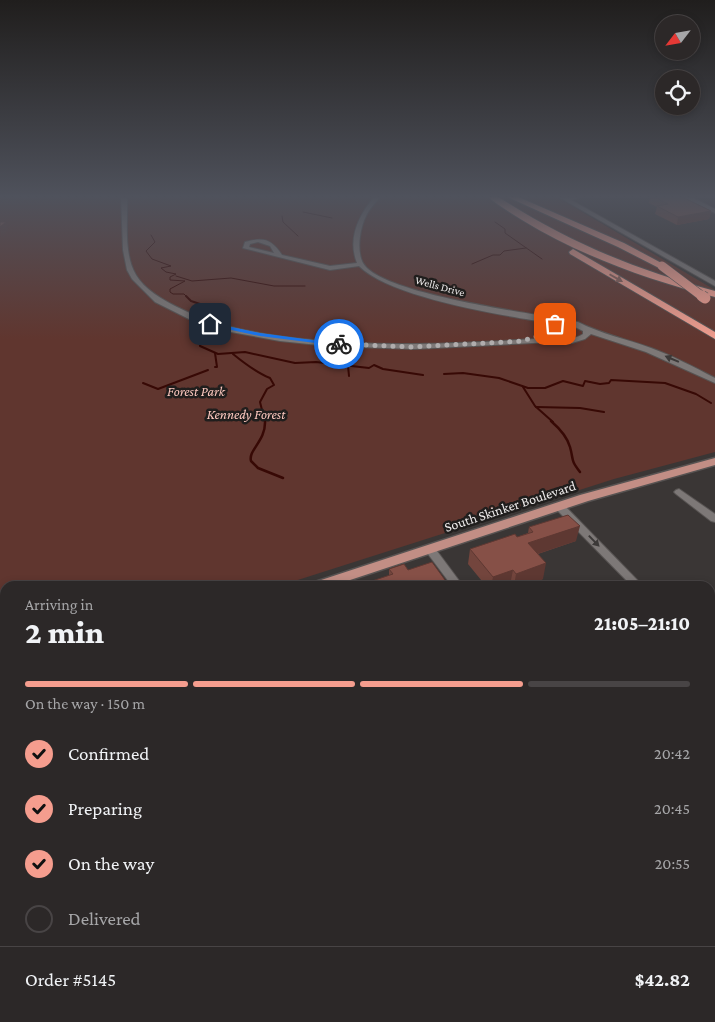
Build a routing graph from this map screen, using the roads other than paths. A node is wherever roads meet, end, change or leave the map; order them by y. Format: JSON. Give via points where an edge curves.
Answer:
{"nodes":[{"id":1,"x":127,"y":244,"type":"edge"},
{"id":2,"x":248,"y":244,"type":"edge"},
{"id":3,"x":269,"y":244,"type":"edge"},
{"id":4,"x":358,"y":244,"type":"edge"},
{"id":5,"x":561,"y":244,"type":"edge"},
{"id":6,"x":572,"y":244,"type":"edge"},
{"id":7,"x":589,"y":244,"type":"edge"},
{"id":8,"x":618,"y":244,"type":"edge"},
{"id":9,"x":643,"y":244,"type":"edge"},
{"id":10,"x":280,"y":256,"type":"junction"},
{"id":11,"x":361,"y":264,"type":"junction"},
{"id":12,"x":713,"y":284,"type":"edge"},
{"id":13,"x":710,"y":296,"type":"edge"},
{"id":14,"x":715,"y":306,"type":"edge"},
{"id":15,"x":518,"y":316,"type":"junction"},
{"id":16,"x":564,"y":322,"type":"junction"},
{"id":17,"x":549,"y":330,"type":"junction"},
{"id":18,"x":587,"y":330,"type":"junction"},
{"id":19,"x":715,"y":336,"type":"edge"},
{"id":20,"x":564,"y":340,"type":"junction"},
{"id":21,"x":522,"y":341,"type":"junction"},
{"id":22,"x":715,"y":382,"type":"edge"},
{"id":23,"x":715,"y":461,"type":"edge"},
{"id":24,"x":679,"y":492,"type":"dead end"},
{"id":25,"x":559,"y":506,"type":"junction"},
{"id":26,"x":715,"y":519,"type":"edge"},
{"id":27,"x":430,"y":550,"type":"junction"},
{"id":28,"x":333,"y":581,"type":"edge"},
{"id":29,"x":454,"y":581,"type":"edge"},
{"id":30,"x":633,"y":581,"type":"edge"}],
"edges":[{"from":1,"to":21,"type":"street","via":[[135,279],[149,294],[210,324],[260,334],[360,346],[412,347]]},
{"from":2,"to":10,"type":"street","via":[[245,246],[251,250]]},
{"from":3,"to":10,"type":"street"},
{"from":4,"to":11,"type":"street"},
{"from":5,"to":19,"type":"highway","one_way":true},
{"from":6,"to":13,"type":"highway"},
{"from":7,"to":12,"type":"highway","via":[[662,272]]},
{"from":8,"to":13,"type":"highway","bridge":true},
{"from":9,"to":12,"type":"street"},
{"from":10,"to":11,"type":"street","via":[[330,268]]},
{"from":11,"to":15,"type":"street","name":"Wells Drive","via":[[373,276],[392,284]]},
{"from":13,"to":14,"type":"highway"},
{"from":15,"to":16,"type":"street","name":"Wells Drive"},
{"from":15,"to":17,"type":"street","name":"Wells Drive","via":[[542,324]]},
{"from":16,"to":17,"type":"street"},
{"from":16,"to":18,"type":"street","name":"Wells Drive"},
{"from":17,"to":20,"type":"street","name":"Wells Drive"},
{"from":17,"to":21,"type":"street"},
{"from":18,"to":20,"type":"street","via":[[582,339]]},
{"from":22,"to":18,"type":"street","one_way":true,"via":[[649,350]]},
{"from":20,"to":21,"type":"street"},
{"from":23,"to":25,"type":"main road","name":"South Skinker Boulevard"},
{"from":24,"to":26,"type":"street"},
{"from":25,"to":27,"type":"main road","name":"South Skinker Boulevard"},
{"from":25,"to":30,"type":"street","one_way":true},
{"from":27,"to":28,"type":"main road","name":"South Skinker Boulevard"},
{"from":27,"to":29,"type":"street"}]}
